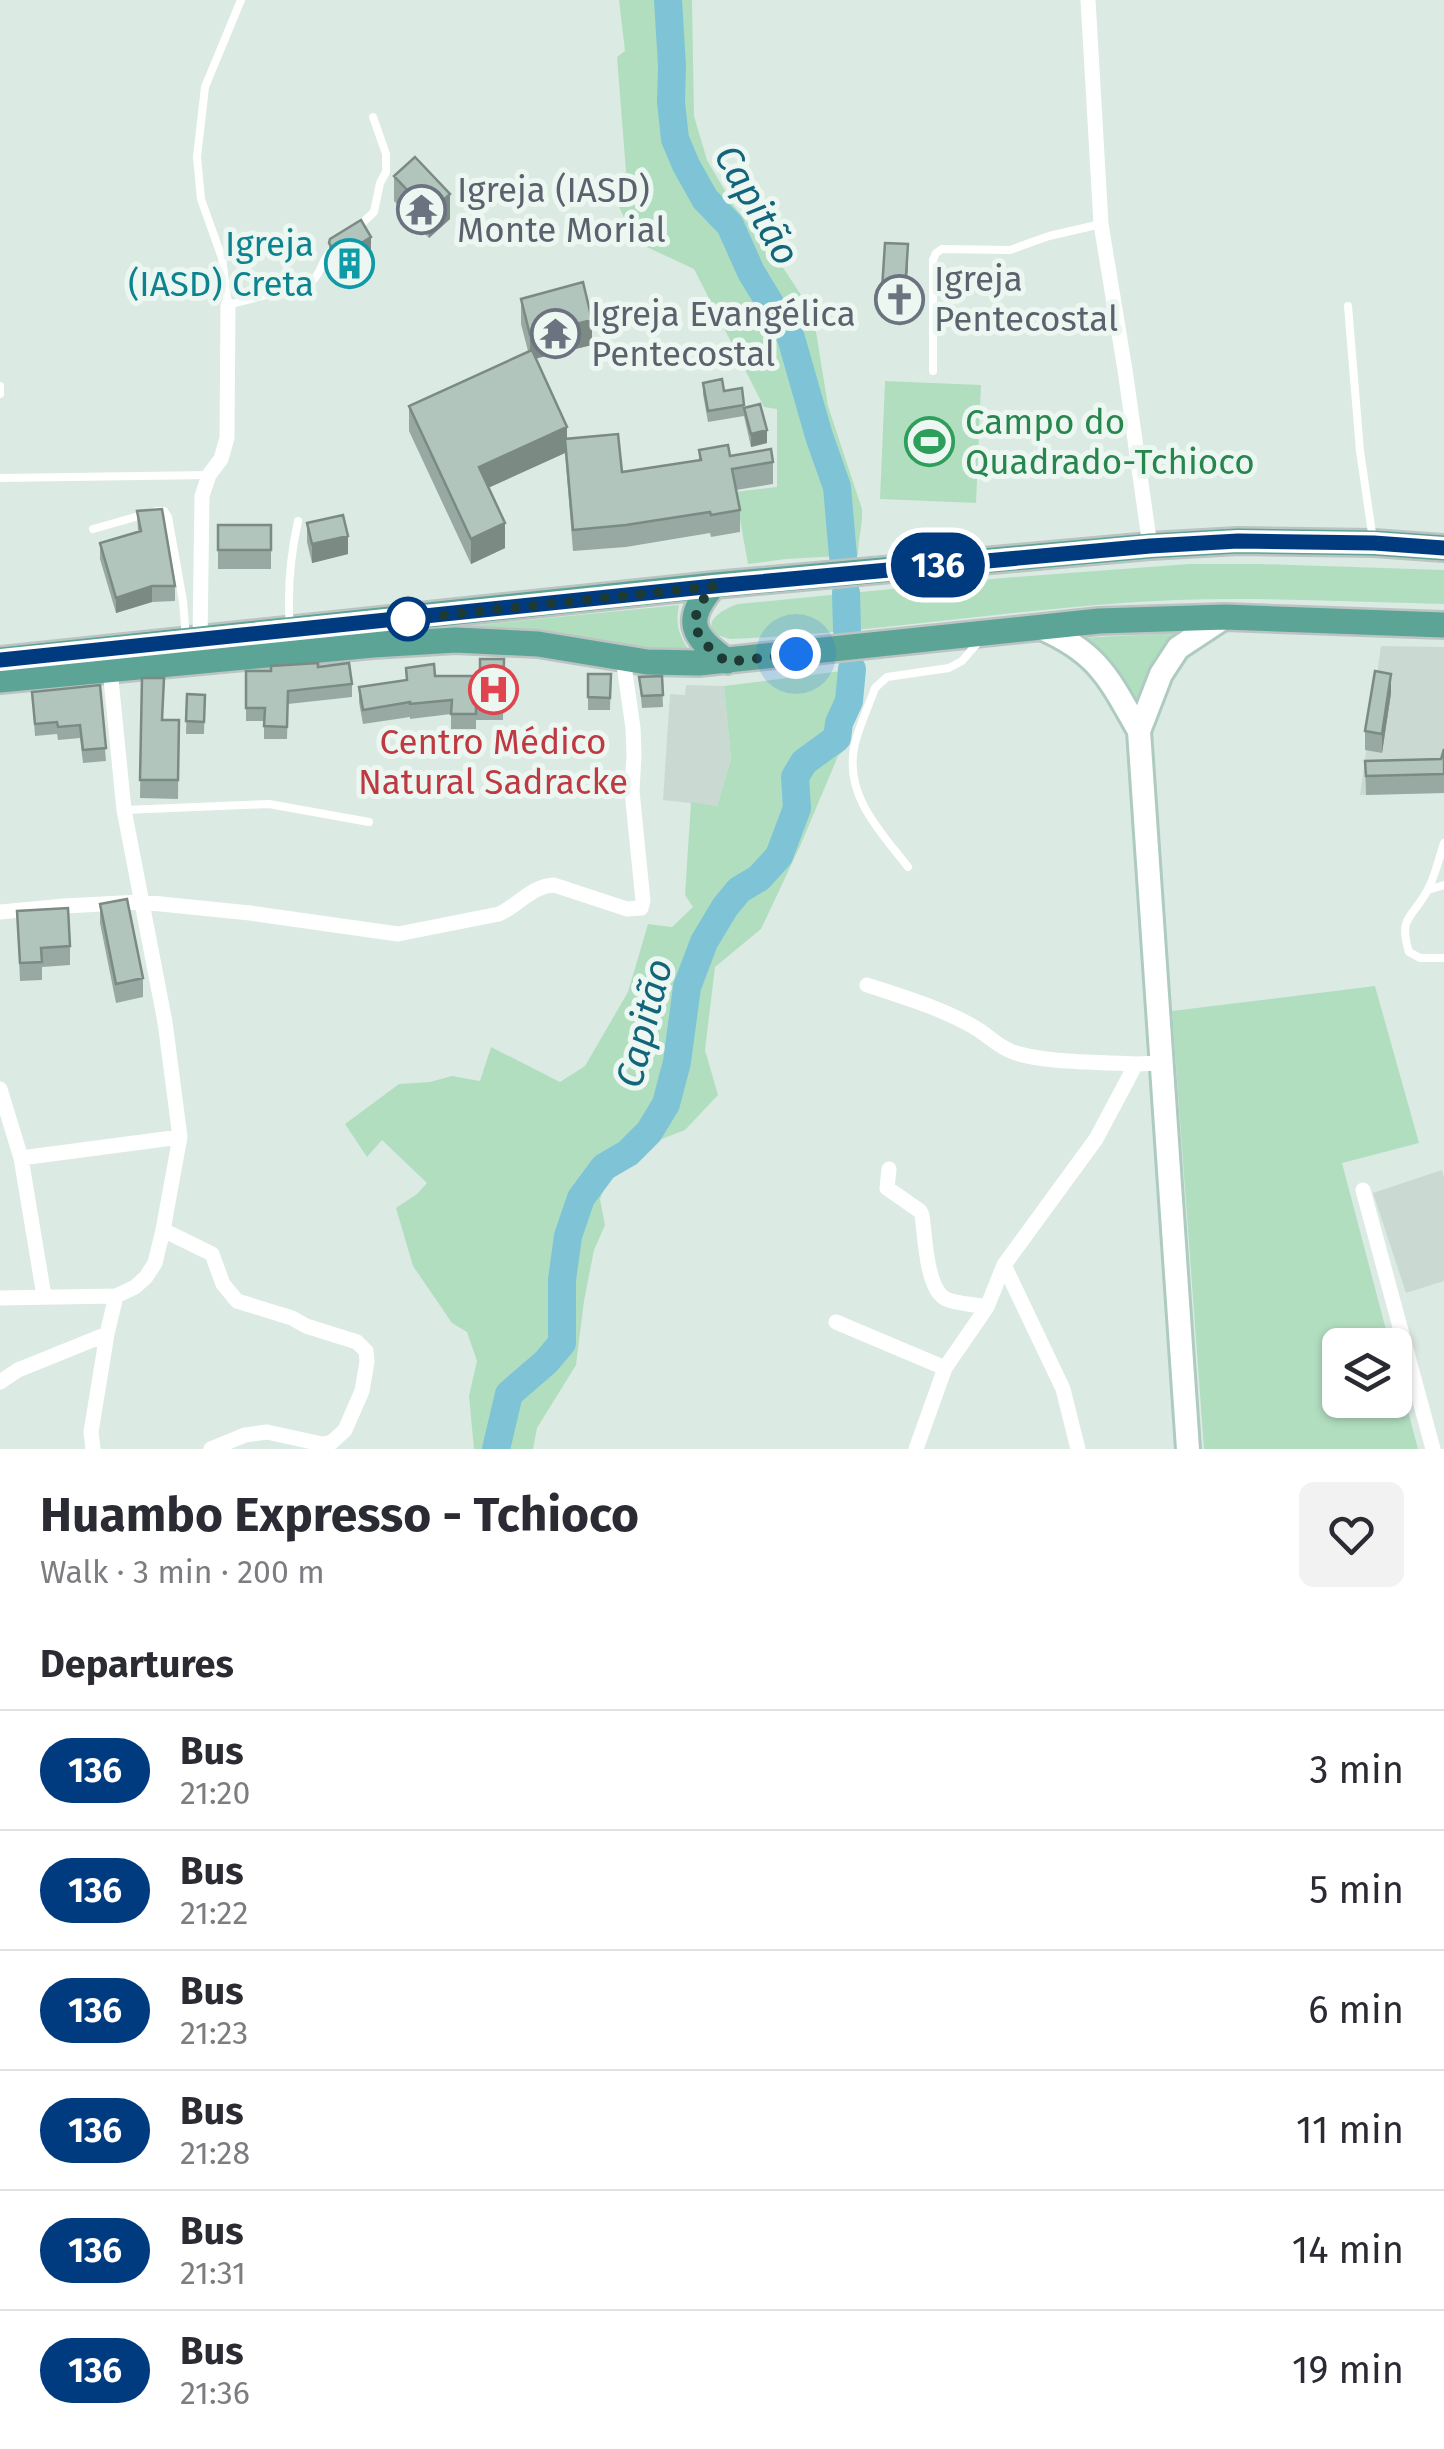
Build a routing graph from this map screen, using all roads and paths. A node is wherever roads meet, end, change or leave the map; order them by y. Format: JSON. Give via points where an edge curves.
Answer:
{"nodes":[{"id":1,"x":241,"y":0,"type":"edge"},
{"id":2,"x":1088,"y":0,"type":"edge"},
{"id":3,"x":372,"y":117,"type":"dead end"},
{"id":4,"x":1101,"y":224,"type":"junction"},
{"id":5,"x":353,"y":231,"type":"edge"},
{"id":6,"x":342,"y":238,"type":"edge"},
{"id":7,"x":228,"y":306,"type":"junction"},
{"id":8,"x":1348,"y":306,"type":"dead end"},
{"id":9,"x":933,"y":372,"type":"dead end"},
{"id":10,"x":0,"y":386,"type":"edge"},
{"id":11,"x":0,"y":394,"type":"edge"},
{"id":12,"x":209,"y":475,"type":"junction"},
{"id":13,"x":0,"y":478,"type":"edge"},
{"id":14,"x":298,"y":522,"type":"dead end"},
{"id":15,"x":93,"y":529,"type":"dead end"},
{"id":16,"x":1374,"y":543,"type":"junction"},
{"id":17,"x":1150,"y":546,"type":"junction"},
{"id":18,"x":1444,"y":548,"type":"edge"},
{"id":19,"x":714,"y":586,"type":"junction"},
{"id":20,"x":1225,"y":617,"type":"junction"},
{"id":21,"x":1444,"y":625,"type":"edge"},
{"id":22,"x":1039,"y":628,"type":"junction"},
{"id":23,"x":290,"y":631,"type":"junction"},
{"id":24,"x":986,"y":633,"type":"junction"},
{"id":25,"x":193,"y":641,"type":"junction"},
{"id":26,"x":623,"y":658,"type":"junction"},
{"id":27,"x":0,"y":660,"type":"edge"},
{"id":28,"x":727,"y":662,"type":"junction"},
{"id":29,"x":110,"y":669,"type":"junction"},
{"id":30,"x":0,"y":680,"type":"edge"},
{"id":31,"x":1139,"y":731,"type":"junction"},
{"id":32,"x":124,"y":810,"type":"junction"},
{"id":33,"x":368,"y":822,"type":"dead end"},
{"id":34,"x":1444,"y":843,"type":"edge"},
{"id":35,"x":908,"y":867,"type":"dead end"},
{"id":36,"x":1444,"y":884,"type":"edge"},
{"id":37,"x":1428,"y":890,"type":"junction"},
{"id":38,"x":141,"y":902,"type":"junction"},
{"id":39,"x":0,"y":912,"type":"edge"},
{"id":40,"x":1444,"y":958,"type":"edge"},
{"id":41,"x":867,"y":984,"type":"dead end"},
{"id":42,"x":1162,"y":1063,"type":"junction"},
{"id":43,"x":1136,"y":1064,"type":"junction"},
{"id":44,"x":0,"y":1089,"type":"edge"},
{"id":45,"x":180,"y":1137,"type":"junction"},
{"id":46,"x":21,"y":1158,"type":"junction"},
{"id":47,"x":889,"y":1168,"type":"dead end"},
{"id":48,"x":1363,"y":1190,"type":"dead end"},
{"id":49,"x":163,"y":1230,"type":"junction"},
{"id":50,"x":1004,"y":1265,"type":"junction"},
{"id":51,"x":44,"y":1296,"type":"junction"},
{"id":52,"x":116,"y":1296,"type":"junction"},
{"id":53,"x":0,"y":1298,"type":"edge"},
{"id":54,"x":986,"y":1306,"type":"junction"},
{"id":55,"x":836,"y":1322,"type":"dead end"},
{"id":56,"x":107,"y":1334,"type":"junction"},
{"id":57,"x":945,"y":1368,"type":"junction"},
{"id":58,"x":0,"y":1382,"type":"edge"},
{"id":59,"x":93,"y":1449,"type":"edge"},
{"id":60,"x":211,"y":1449,"type":"edge"},
{"id":61,"x":916,"y":1449,"type":"edge"},
{"id":62,"x":1078,"y":1449,"type":"edge"},
{"id":63,"x":1188,"y":1449,"type":"edge"},
{"id":64,"x":1432,"y":1449,"type":"edge"}],
"edges":[{"from":1,"to":7,"type":"lane","via":[[205,87],[197,158]]},
{"from":2,"to":4,"type":"street"},
{"from":3,"to":5,"type":"lane","via":[[386,172],[374,212]]},
{"from":4,"to":9,"type":"lane","via":[[1010,250],[936,253]]},
{"from":4,"to":17,"type":"street"},
{"from":6,"to":7,"type":"lane","via":[[310,283]]},
{"from":7,"to":12,"type":"street","via":[[228,438]]},
{"from":8,"to":16,"type":"lane"},
{"from":10,"to":11,"type":"lane"},
{"from":12,"to":13,"type":"lane"},
{"from":12,"to":25,"type":"street"},
{"from":14,"to":23,"type":"lane","via":[[290,557]]},
{"from":15,"to":25,"type":"lane","via":[[164,512]]},
{"from":16,"to":17,"type":"main road"},
{"from":16,"to":18,"type":"main road"},
{"from":17,"to":19,"type":"main road"},
{"from":19,"to":23,"type":"main road"},
{"from":19,"to":28,"type":"main road","via":[[700,600],[695,626],[702,642]]},
{"from":20,"to":21,"type":"main road"},
{"from":20,"to":22,"type":"main road"},
{"from":20,"to":31,"type":"street","via":[[1178,648]]},
{"from":22,"to":24,"type":"main road"},
{"from":22,"to":31,"type":"street","via":[[1092,657]]},
{"from":23,"to":25,"type":"main road"},
{"from":24,"to":28,"type":"main road"},
{"from":24,"to":35,"type":"lane","via":[[948,668],[886,677],[874,688],[854,749],[859,799]]},
{"from":25,"to":27,"type":"main road"},
{"from":26,"to":28,"type":"main road"},
{"from":26,"to":29,"type":"main road","via":[[456,640]]},
{"from":26,"to":38,"type":"street","via":[[641,908],[542,886],[499,914],[398,934]]},
{"from":29,"to":30,"type":"main road"},
{"from":29,"to":32,"type":"street"},
{"from":31,"to":42,"type":"street"},
{"from":32,"to":33,"type":"lane","via":[[268,804]]},
{"from":32,"to":38,"type":"street"},
{"from":34,"to":37,"type":"lane"},
{"from":36,"to":37,"type":"lane"},
{"from":37,"to":40,"type":"lane","via":[[1404,934],[1409,952]]},
{"from":38,"to":39,"type":"street"},
{"from":38,"to":45,"type":"street","via":[[166,1022]]},
{"from":41,"to":43,"type":"street","via":[[973,1026],[1016,1054]]},
{"from":42,"to":43,"type":"street"},
{"from":42,"to":63,"type":"street"},
{"from":43,"to":50,"type":"street","via":[[1096,1139]]},
{"from":44,"to":46,"type":"street"},
{"from":45,"to":46,"type":"street"},
{"from":45,"to":49,"type":"street"},
{"from":46,"to":51,"type":"street"},
{"from":47,"to":54,"type":"street","via":[[887,1188],[922,1215],[938,1291],[947,1300]]},
{"from":48,"to":64,"type":"street"},
{"from":49,"to":52,"type":"street","via":[[146,1277]]},
{"from":49,"to":60,"type":"street","via":[[212,1254],[237,1301],[366,1350],[362,1391],[345,1430],[332,1442],[267,1432]]},
{"from":50,"to":54,"type":"street"},
{"from":50,"to":62,"type":"street","via":[[1062,1390]]},
{"from":51,"to":52,"type":"street"},
{"from":51,"to":53,"type":"street"},
{"from":52,"to":56,"type":"street"},
{"from":54,"to":57,"type":"street"},
{"from":55,"to":57,"type":"street"},
{"from":56,"to":58,"type":"street"},
{"from":56,"to":59,"type":"street"},
{"from":57,"to":61,"type":"street"}]}
